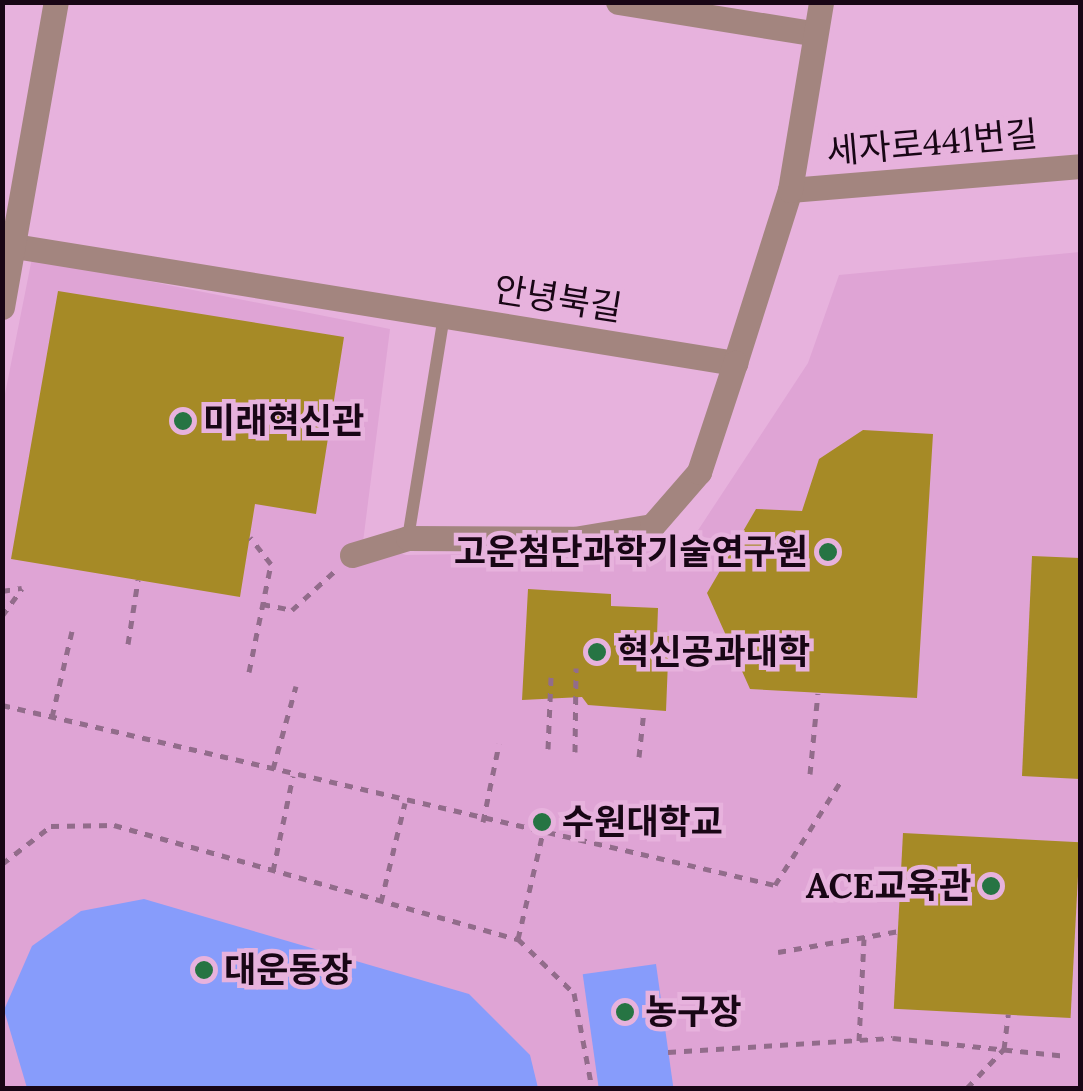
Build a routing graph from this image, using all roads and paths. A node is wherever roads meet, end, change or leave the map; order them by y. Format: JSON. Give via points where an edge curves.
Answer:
{"nodes":[{"id":1,"x":56,"y":2,"type":"edge"},
{"id":2,"x":618,"y":2,"type":"edge"},
{"id":3,"x":822,"y":2,"type":"edge"},
{"id":4,"x":811,"y":33,"type":"junction"},
{"id":5,"x":1080,"y":166,"type":"edge"},
{"id":6,"x":790,"y":190,"type":"junction"},
{"id":7,"x":8,"y":245,"type":"edge"},
{"id":8,"x":2,"y":307,"type":"edge"},
{"id":9,"x":444,"y":316,"type":"junction"},
{"id":10,"x":735,"y":363,"type":"junction"},
{"id":11,"x":250,"y":538,"type":"dead end"},
{"id":12,"x":408,"y":538,"type":"junction"},
{"id":13,"x":352,"y":554,"type":"joint"},
{"id":14,"x":138,"y":580,"type":"dead end"},
{"id":15,"x":2,"y":590,"type":"edge"},
{"id":16,"x":262,"y":604,"type":"junction"},
{"id":17,"x":2,"y":616,"type":"edge"},
{"id":18,"x":72,"y":631,"type":"dead end"},
{"id":19,"x":128,"y":644,"type":"dead end"},
{"id":20,"x":576,"y":668,"type":"dead end"},
{"id":21,"x":249,"y":672,"type":"dead end"},
{"id":22,"x":551,"y":677,"type":"dead end"},
{"id":23,"x":296,"y":686,"type":"dead end"},
{"id":24,"x":818,"y":693,"type":"dead end"},
{"id":25,"x":2,"y":705,"type":"edge"},
{"id":26,"x":644,"y":710,"type":"dead end"},
{"id":27,"x":52,"y":717,"type":"junction"},
{"id":28,"x":499,"y":744,"type":"dead end"},
{"id":29,"x":548,"y":749,"type":"dead end"},
{"id":30,"x":575,"y":752,"type":"dead end"},
{"id":31,"x":639,"y":757,"type":"dead end"},
{"id":32,"x":274,"y":770,"type":"junction"},
{"id":33,"x":810,"y":774,"type":"dead end"},
{"id":34,"x":293,"y":776,"type":"junction"},
{"id":35,"x":842,"y":778,"type":"dead end"},
{"id":36,"x":406,"y":803,"type":"junction"},
{"id":37,"x":483,"y":822,"type":"junction"},
{"id":38,"x":542,"y":837,"type":"junction"},
{"id":39,"x":2,"y":864,"type":"edge"},
{"id":40,"x":273,"y":871,"type":"junction"},
{"id":41,"x":381,"y":902,"type":"junction"},
{"id":42,"x":899,"y":931,"type":"dead end"},
{"id":43,"x":864,"y":938,"type":"junction"},
{"id":44,"x":518,"y":939,"type":"junction"},
{"id":45,"x":778,"y":952,"type":"dead end"},
{"id":46,"x":1008,"y":1014,"type":"dead end"},
{"id":47,"x":859,"y":1041,"type":"junction"},
{"id":48,"x":1004,"y":1049,"type":"junction"},
{"id":49,"x":668,"y":1052,"type":"dead end"},
{"id":50,"x":1068,"y":1056,"type":"dead end"},
{"id":51,"x":592,"y":1088,"type":"edge"},
{"id":52,"x":968,"y":1088,"type":"edge"}],
"edges":[{"from":1,"to":7,"type":"street"},
{"from":2,"to":4,"type":"street"},
{"from":3,"to":4,"type":"street"},
{"from":4,"to":6,"type":"street"},
{"from":5,"to":6,"type":"street","name":"세자로441번길"},
{"from":6,"to":10,"type":"street"},
{"from":7,"to":8,"type":"street"},
{"from":7,"to":9,"type":"street","name":"안녕북길"},
{"from":9,"to":10,"type":"street","name":"안녕북길"},
{"from":9,"to":12,"type":"lane"},
{"from":10,"to":12,"type":"street","via":[[699,472],[652,526],[574,539]]},
{"from":11,"to":16,"type":"path","via":[[271,564]]},
{"from":12,"to":13,"type":"street"},
{"from":13,"to":16,"type":"path","via":[[292,610]]},
{"from":14,"to":19,"type":"path"},
{"from":15,"to":17,"type":"path","via":[[22,588]]},
{"from":16,"to":21,"type":"path"},
{"from":18,"to":27,"type":"path"},
{"from":20,"to":30,"type":"path"},
{"from":22,"to":29,"type":"path"},
{"from":23,"to":32,"type":"path"},
{"from":24,"to":33,"type":"path"},
{"from":25,"to":27,"type":"path"},
{"from":26,"to":31,"type":"path"},
{"from":27,"to":32,"type":"path"},
{"from":28,"to":37,"type":"path"},
{"from":32,"to":34,"type":"path"},
{"from":34,"to":36,"type":"path"},
{"from":34,"to":40,"type":"path"},
{"from":35,"to":38,"type":"path","via":[[775,885]]},
{"from":36,"to":37,"type":"path"},
{"from":36,"to":41,"type":"path"},
{"from":37,"to":38,"type":"path"},
{"from":38,"to":44,"type":"path"},
{"from":39,"to":40,"type":"path","via":[[51,826],[114,825]]},
{"from":40,"to":41,"type":"path"},
{"from":41,"to":44,"type":"path"},
{"from":42,"to":43,"type":"path"},
{"from":43,"to":45,"type":"path"},
{"from":43,"to":47,"type":"path"},
{"from":44,"to":51,"type":"path","via":[[574,993]]},
{"from":46,"to":48,"type":"path"},
{"from":47,"to":48,"type":"path"},
{"from":47,"to":49,"type":"path"},
{"from":48,"to":50,"type":"path"},
{"from":48,"to":52,"type":"path"}]}
